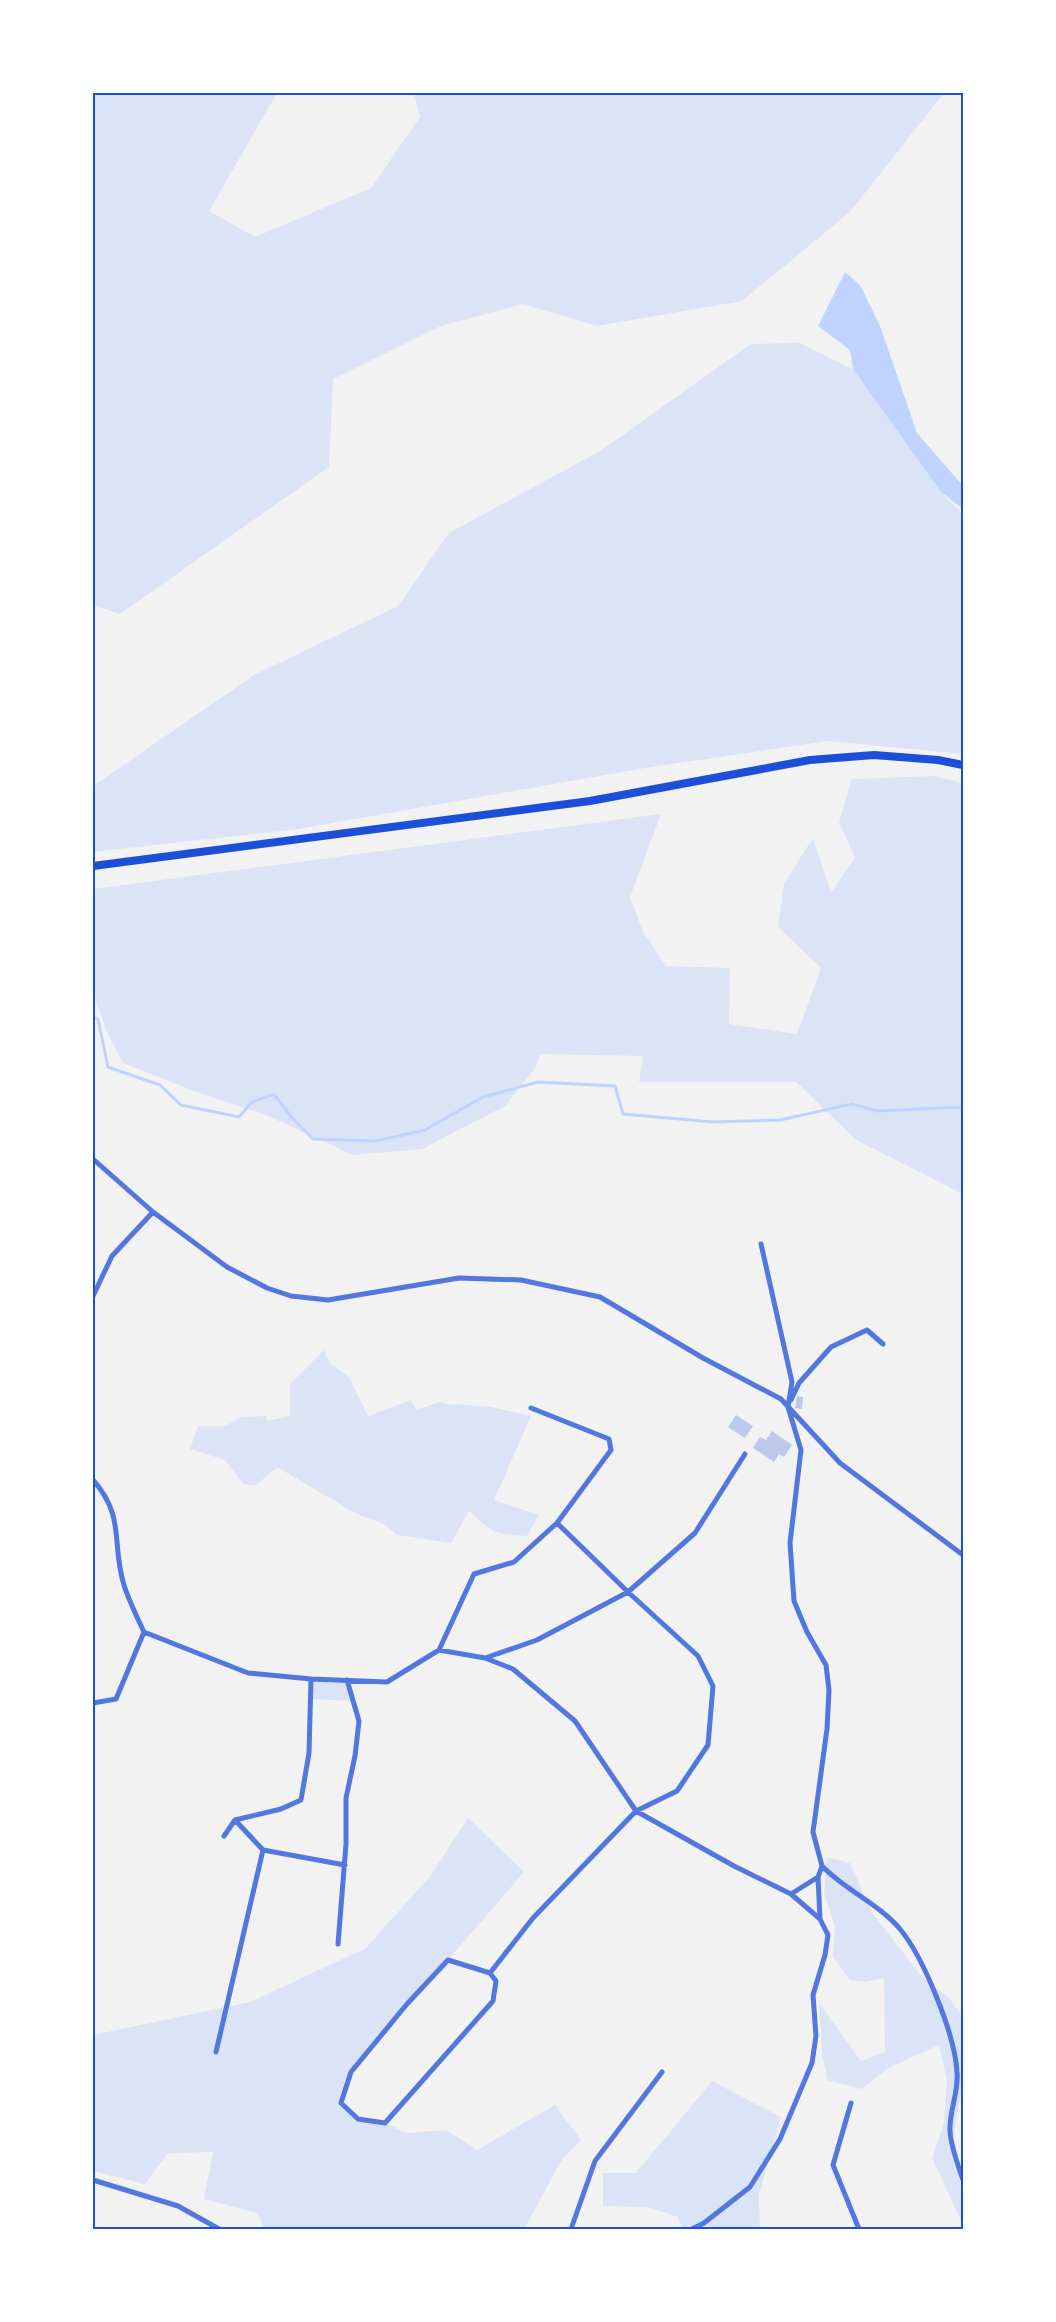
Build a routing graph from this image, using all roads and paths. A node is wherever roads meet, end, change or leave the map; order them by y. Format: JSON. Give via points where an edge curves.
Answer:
{"nodes":[{"id":1,"x":963,"y":765,"type":"edge"},
{"id":2,"x":93,"y":866,"type":"edge"},
{"id":3,"x":93,"y":1159,"type":"edge"},
{"id":4,"x":153,"y":1212,"type":"junction"},
{"id":5,"x":761,"y":1244,"type":"dead end"},
{"id":6,"x":93,"y":1296,"type":"edge"},
{"id":7,"x":883,"y":1344,"type":"dead end"},
{"id":8,"x":788,"y":1407,"type":"junction"},
{"id":9,"x":531,"y":1408,"type":"dead end"},
{"id":10,"x":745,"y":1454,"type":"dead end"},
{"id":11,"x":93,"y":1480,"type":"edge"},
{"id":12,"x":557,"y":1522,"type":"junction"},
{"id":13,"x":963,"y":1555,"type":"edge"},
{"id":14,"x":628,"y":1592,"type":"junction"},
{"id":15,"x":144,"y":1632,"type":"junction"},
{"id":16,"x":439,"y":1650,"type":"junction"},
{"id":17,"x":485,"y":1658,"type":"junction"},
{"id":18,"x":311,"y":1679,"type":"junction"},
{"id":19,"x":347,"y":1680,"type":"junction"},
{"id":20,"x":93,"y":1703,"type":"edge"},
{"id":21,"x":636,"y":1811,"type":"junction"},
{"id":22,"x":235,"y":1820,"type":"junction"},
{"id":23,"x":224,"y":1836,"type":"dead end"},
{"id":24,"x":263,"y":1850,"type":"junction"},
{"id":25,"x":345,"y":1864,"type":"junction"},
{"id":26,"x":822,"y":1866,"type":"junction"},
{"id":27,"x":818,"y":1877,"type":"junction"},
{"id":28,"x":791,"y":1894,"type":"junction"},
{"id":29,"x":820,"y":1920,"type":"junction"},
{"id":30,"x":338,"y":1944,"type":"dead end"},
{"id":31,"x":490,"y":1973,"type":"junction"},
{"id":32,"x":216,"y":2052,"type":"dead end"},
{"id":33,"x":662,"y":2072,"type":"dead end"},
{"id":34,"x":851,"y":2103,"type":"dead end"},
{"id":35,"x":93,"y":2180,"type":"edge"},
{"id":36,"x":963,"y":2180,"type":"edge"},
{"id":37,"x":219,"y":2229,"type":"edge"},
{"id":38,"x":571,"y":2229,"type":"edge"},
{"id":39,"x":692,"y":2229,"type":"edge"},
{"id":40,"x":859,"y":2229,"type":"edge"}],
"edges":[{"from":1,"to":2,"type":"main road","via":[[874,755],[810,760],[590,801]]},
{"from":3,"to":4,"type":"street"},
{"from":4,"to":6,"type":"street","via":[[112,1256]]},
{"from":4,"to":8,"type":"street","via":[[227,1267],[291,1296],[328,1300],[459,1278],[521,1281],[600,1297],[781,1399]]},
{"from":5,"to":8,"type":"street","via":[[792,1382]]},
{"from":7,"to":8,"type":"street","via":[[867,1330],[831,1347],[799,1383]]},
{"from":8,"to":13,"type":"street","via":[[840,1463]]},
{"from":8,"to":26,"type":"street","via":[[801,1450],[790,1543],[794,1601],[826,1665],[829,1689],[813,1832]]},
{"from":9,"to":12,"type":"street","via":[[609,1439],[611,1450]]},
{"from":10,"to":14,"type":"street","via":[[695,1533]]},
{"from":11,"to":15,"type":"street","via":[[105,1494],[114,1517],[123,1584]]},
{"from":12,"to":14,"type":"street"},
{"from":12,"to":16,"type":"street","via":[[514,1562],[474,1574]]},
{"from":14,"to":17,"type":"street","via":[[537,1640]]},
{"from":14,"to":21,"type":"street","via":[[698,1656],[713,1686],[708,1745],[677,1791]]},
{"from":15,"to":18,"type":"street","via":[[248,1673]]},
{"from":15,"to":20,"type":"street","via":[[116,1699]]},
{"from":16,"to":17,"type":"street"},
{"from":16,"to":19,"type":"street","via":[[387,1682]]},
{"from":17,"to":21,"type":"street","via":[[513,1669],[575,1721]]},
{"from":18,"to":19,"type":"street"},
{"from":18,"to":22,"type":"street","via":[[309,1753],[301,1800]]},
{"from":19,"to":25,"type":"street","via":[[359,1721],[346,1798]]},
{"from":21,"to":28,"type":"street"},
{"from":21,"to":31,"type":"street","via":[[532,1918]]},
{"from":22,"to":23,"type":"street"},
{"from":22,"to":24,"type":"street"},
{"from":24,"to":25,"type":"street"},
{"from":24,"to":32,"type":"street"},
{"from":25,"to":30,"type":"street"},
{"from":26,"to":27,"type":"street"},
{"from":26,"to":36,"type":"street","via":[[901,1929],[919,1960],[953,2041],[957,2094],[950,2131]]},
{"from":27,"to":28,"type":"street"},
{"from":27,"to":29,"type":"street"},
{"from":28,"to":29,"type":"street"},
{"from":29,"to":39,"type":"street","via":[[828,1935],[813,1995],[816,2036],[812,2063],[780,2139],[750,2187]]},
{"from":31,"to":31,"type":"street","via":[[448,1960],[351,2072],[341,2103],[358,2120],[385,2123],[493,2001],[496,1981]]},
{"from":33,"to":38,"type":"street","via":[[595,2161]]},
{"from":34,"to":40,"type":"street","via":[[833,2165]]},
{"from":35,"to":37,"type":"street","via":[[178,2206]]}]}
